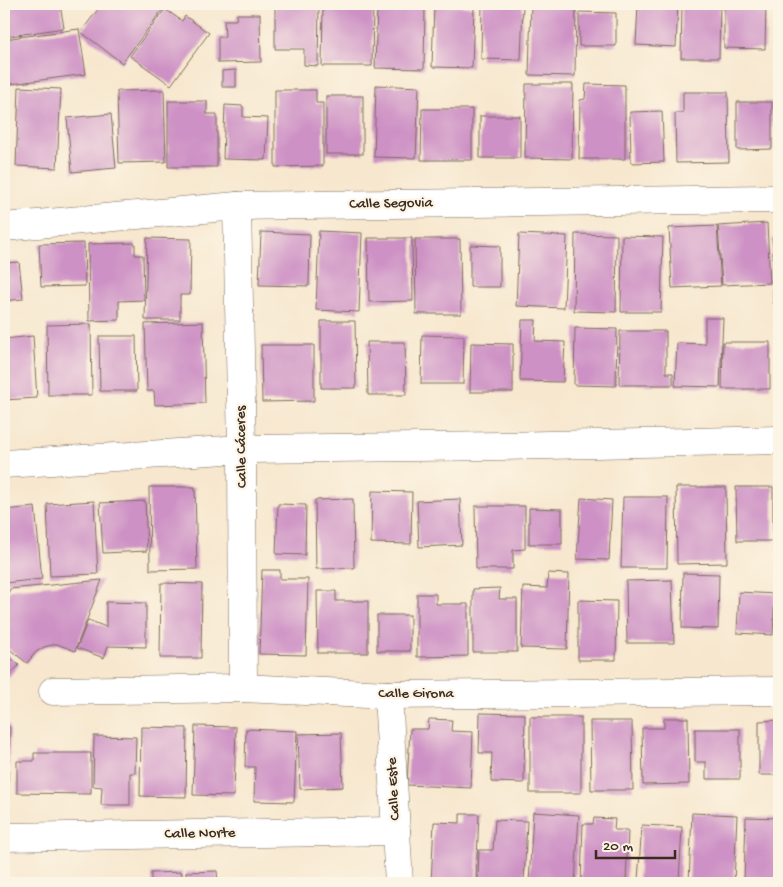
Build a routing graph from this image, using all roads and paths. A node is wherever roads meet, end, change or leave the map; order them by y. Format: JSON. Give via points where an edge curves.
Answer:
{"nodes":[{"id":1,"x":779,"y":199,"type":"edge"},
{"id":2,"x":237,"y":206,"type":"junction"},
{"id":3,"x":4,"y":227,"type":"edge"},
{"id":4,"x":779,"y":440,"type":"edge"},
{"id":5,"x":242,"y":449,"type":"junction"},
{"id":6,"x":4,"y":464,"type":"edge"},
{"id":7,"x":243,"y":688,"type":"junction"},
{"id":8,"x":53,"y":690,"type":"dead end"},
{"id":9,"x":779,"y":691,"type":"edge"},
{"id":10,"x":388,"y":695,"type":"junction"},
{"id":11,"x":396,"y":831,"type":"junction"},
{"id":12,"x":4,"y":837,"type":"edge"},
{"id":13,"x":399,"y":883,"type":"edge"}],
"edges":[{"from":1,"to":2,"type":"street","name":"Calle Segovia"},
{"from":2,"to":3,"type":"street","name":"Calle Segovia"},
{"from":2,"to":5,"type":"street","name":"Calle Cáceres"},
{"from":4,"to":5,"type":"street"},
{"from":5,"to":6,"type":"street"},
{"from":5,"to":7,"type":"street","name":"Calle Cáceres"},
{"from":7,"to":8,"type":"street","name":"Calle Girona"},
{"from":7,"to":10,"type":"street","name":"Calle Girona"},
{"from":9,"to":10,"type":"street","name":"Calle Girona"},
{"from":10,"to":11,"type":"street","name":"Calle Este"},
{"from":11,"to":12,"type":"street","name":"Calle Norte"},
{"from":11,"to":13,"type":"street","name":"Calle Este"}]}
